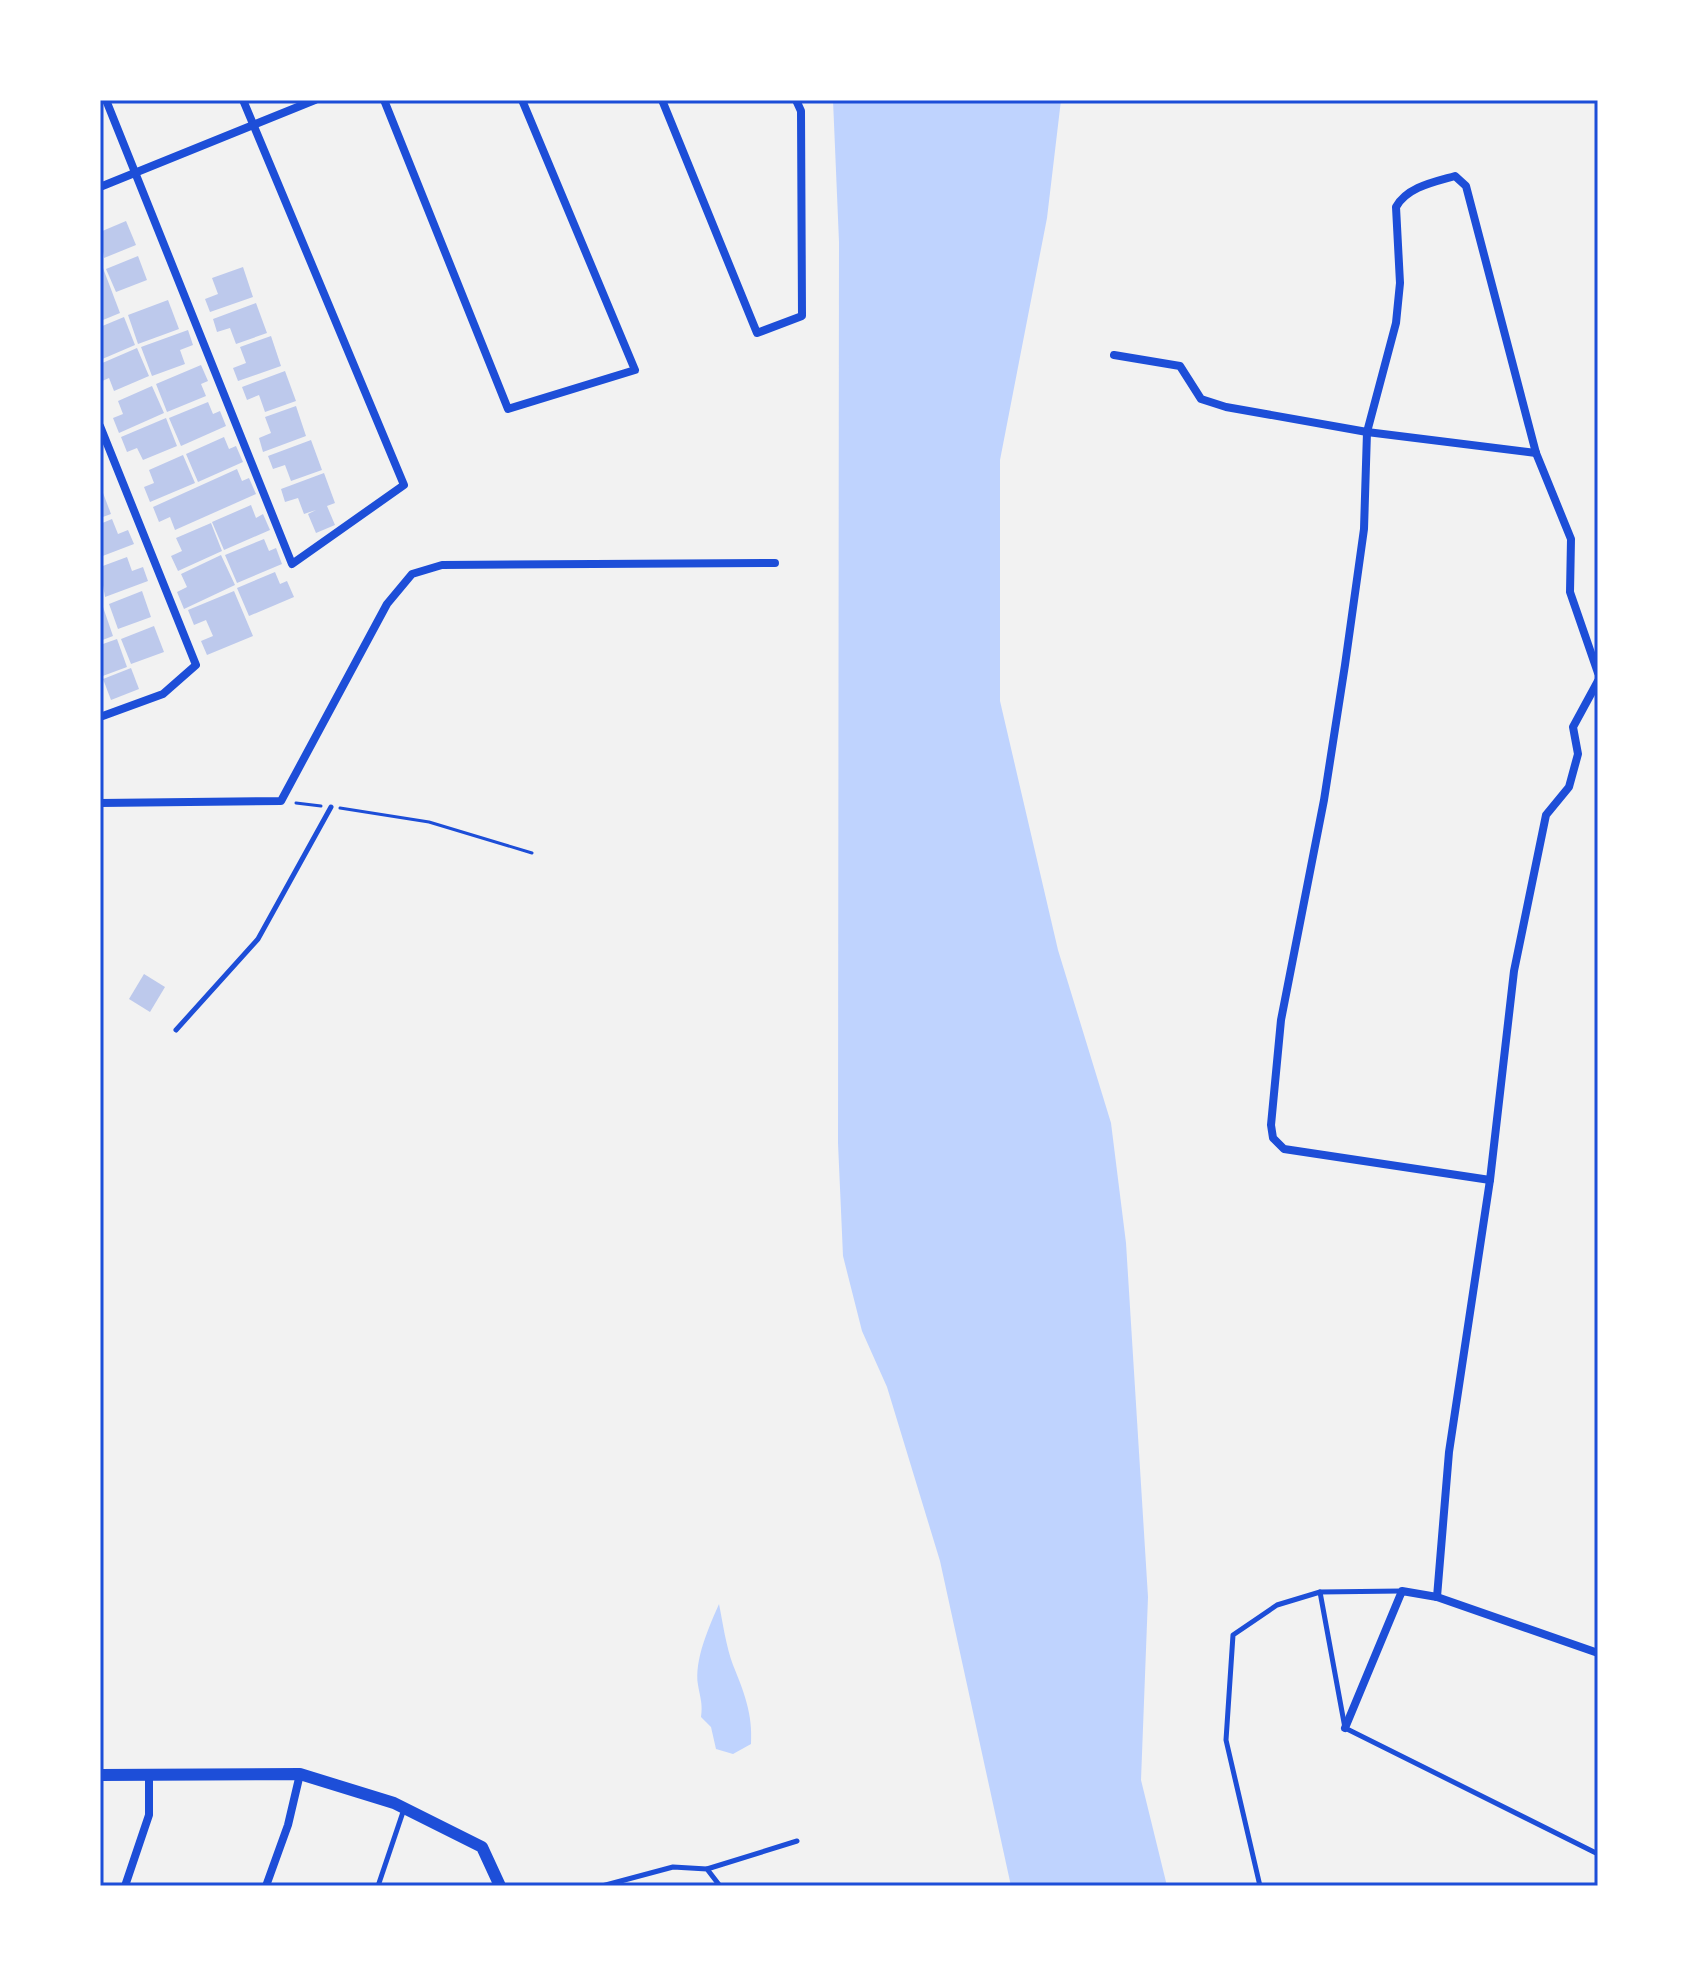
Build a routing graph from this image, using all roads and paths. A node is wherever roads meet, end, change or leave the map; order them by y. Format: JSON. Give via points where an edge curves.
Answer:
{"nodes":[{"id":1,"x":106,"y":100,"type":"edge"},
{"id":2,"x":243,"y":100,"type":"edge"},
{"id":3,"x":315,"y":100,"type":"edge"},
{"id":4,"x":384,"y":100,"type":"edge"},
{"id":5,"x":522,"y":100,"type":"edge"},
{"id":6,"x":662,"y":100,"type":"edge"},
{"id":7,"x":796,"y":100,"type":"edge"},
{"id":8,"x":254,"y":124,"type":"junction"},
{"id":9,"x":133,"y":173,"type":"junction"},
{"id":10,"x":100,"y":187,"type":"edge"},
{"id":11,"x":1114,"y":355,"type":"dead end"},
{"id":12,"x":100,"y":426,"type":"edge"},
{"id":13,"x":1367,"y":432,"type":"junction"},
{"id":14,"x":1536,"y":453,"type":"junction"},
{"id":15,"x":775,"y":563,"type":"dead end"},
{"id":16,"x":1598,"y":673,"type":"edge"},
{"id":17,"x":1598,"y":681,"type":"edge"},
{"id":18,"x":100,"y":717,"type":"edge"},
{"id":19,"x":281,"y":801,"type":"junction"},
{"id":20,"x":100,"y":803,"type":"edge"},
{"id":21,"x":331,"y":807,"type":"junction"},
{"id":22,"x":532,"y":853,"type":"dead end"},
{"id":23,"x":176,"y":1030,"type":"dead end"},
{"id":24,"x":1490,"y":1180,"type":"junction"},
{"id":25,"x":1402,"y":1591,"type":"junction"},
{"id":26,"x":1320,"y":1592,"type":"junction"},
{"id":27,"x":1437,"y":1597,"type":"junction"},
{"id":28,"x":1598,"y":1653,"type":"edge"},
{"id":29,"x":1345,"y":1728,"type":"junction"},
{"id":30,"x":300,"y":1774,"type":"junction"},
{"id":31,"x":100,"y":1775,"type":"edge"},
{"id":32,"x":149,"y":1775,"type":"junction"},
{"id":33,"x":405,"y":1808,"type":"junction"},
{"id":34,"x":797,"y":1841,"type":"dead end"},
{"id":35,"x":1598,"y":1854,"type":"edge"},
{"id":36,"x":707,"y":1869,"type":"junction"},
{"id":37,"x":125,"y":1886,"type":"edge"},
{"id":38,"x":266,"y":1886,"type":"edge"},
{"id":39,"x":378,"y":1886,"type":"edge"},
{"id":40,"x":500,"y":1886,"type":"edge"},
{"id":41,"x":602,"y":1886,"type":"edge"},
{"id":42,"x":720,"y":1886,"type":"edge"},
{"id":43,"x":1260,"y":1886,"type":"edge"}],
"edges":[{"from":1,"to":9,"type":"street"},
{"from":2,"to":8,"type":"street"},
{"from":3,"to":8,"type":"street"},
{"from":4,"to":5,"type":"street","via":[[508,409],[635,370]]},
{"from":6,"to":7,"type":"street","via":[[757,333],[802,316],[801,111]]},
{"from":8,"to":9,"type":"street"},
{"from":8,"to":9,"type":"street","via":[[404,485],[292,564]]},
{"from":9,"to":10,"type":"street"},
{"from":11,"to":13,"type":"street","via":[[1180,366],[1201,399],[1226,407]]},
{"from":12,"to":18,"type":"street","via":[[196,665],[163,694]]},
{"from":13,"to":14,"type":"street"},
{"from":13,"to":14,"type":"street","via":[[1396,323],[1396,207],[1402,196],[1455,176],[1466,186]]},
{"from":13,"to":24,"type":"street","via":[[1362,545],[1324,800],[1281,1020],[1273,1138],[1284,1149]]},
{"from":14,"to":16,"type":"street","via":[[1571,539],[1570,592]]},
{"from":15,"to":19,"type":"street","via":[[442,565],[412,574],[365,642]]},
{"from":17,"to":24,"type":"street","via":[[1573,727],[1578,754],[1569,787],[1546,815],[1537,856],[1514,971]]},
{"from":19,"to":20,"type":"street"},
{"from":19,"to":21,"type":"path"},
{"from":21,"to":22,"type":"path","via":[[429,822]]},
{"from":21,"to":23,"type":"lane","via":[[258,939]]},
{"from":24,"to":27,"type":"street","via":[[1449,1452]]},
{"from":25,"to":26,"type":"lane"},
{"from":25,"to":27,"type":"street"},
{"from":25,"to":29,"type":"street"},
{"from":26,"to":29,"type":"lane"},
{"from":26,"to":43,"type":"lane","via":[[1277,1605],[1233,1635],[1226,1740]]},
{"from":27,"to":28,"type":"street"},
{"from":29,"to":35,"type":"lane"},
{"from":30,"to":32,"type":"street"},
{"from":30,"to":33,"type":"street"},
{"from":30,"to":38,"type":"street"},
{"from":31,"to":32,"type":"street"},
{"from":32,"to":37,"type":"street","via":[[149,1815]]},
{"from":33,"to":39,"type":"lane"},
{"from":33,"to":40,"type":"street","via":[[482,1847]]},
{"from":34,"to":36,"type":"lane"},
{"from":36,"to":41,"type":"lane","via":[[673,1867]]},
{"from":36,"to":42,"type":"lane"}]}
